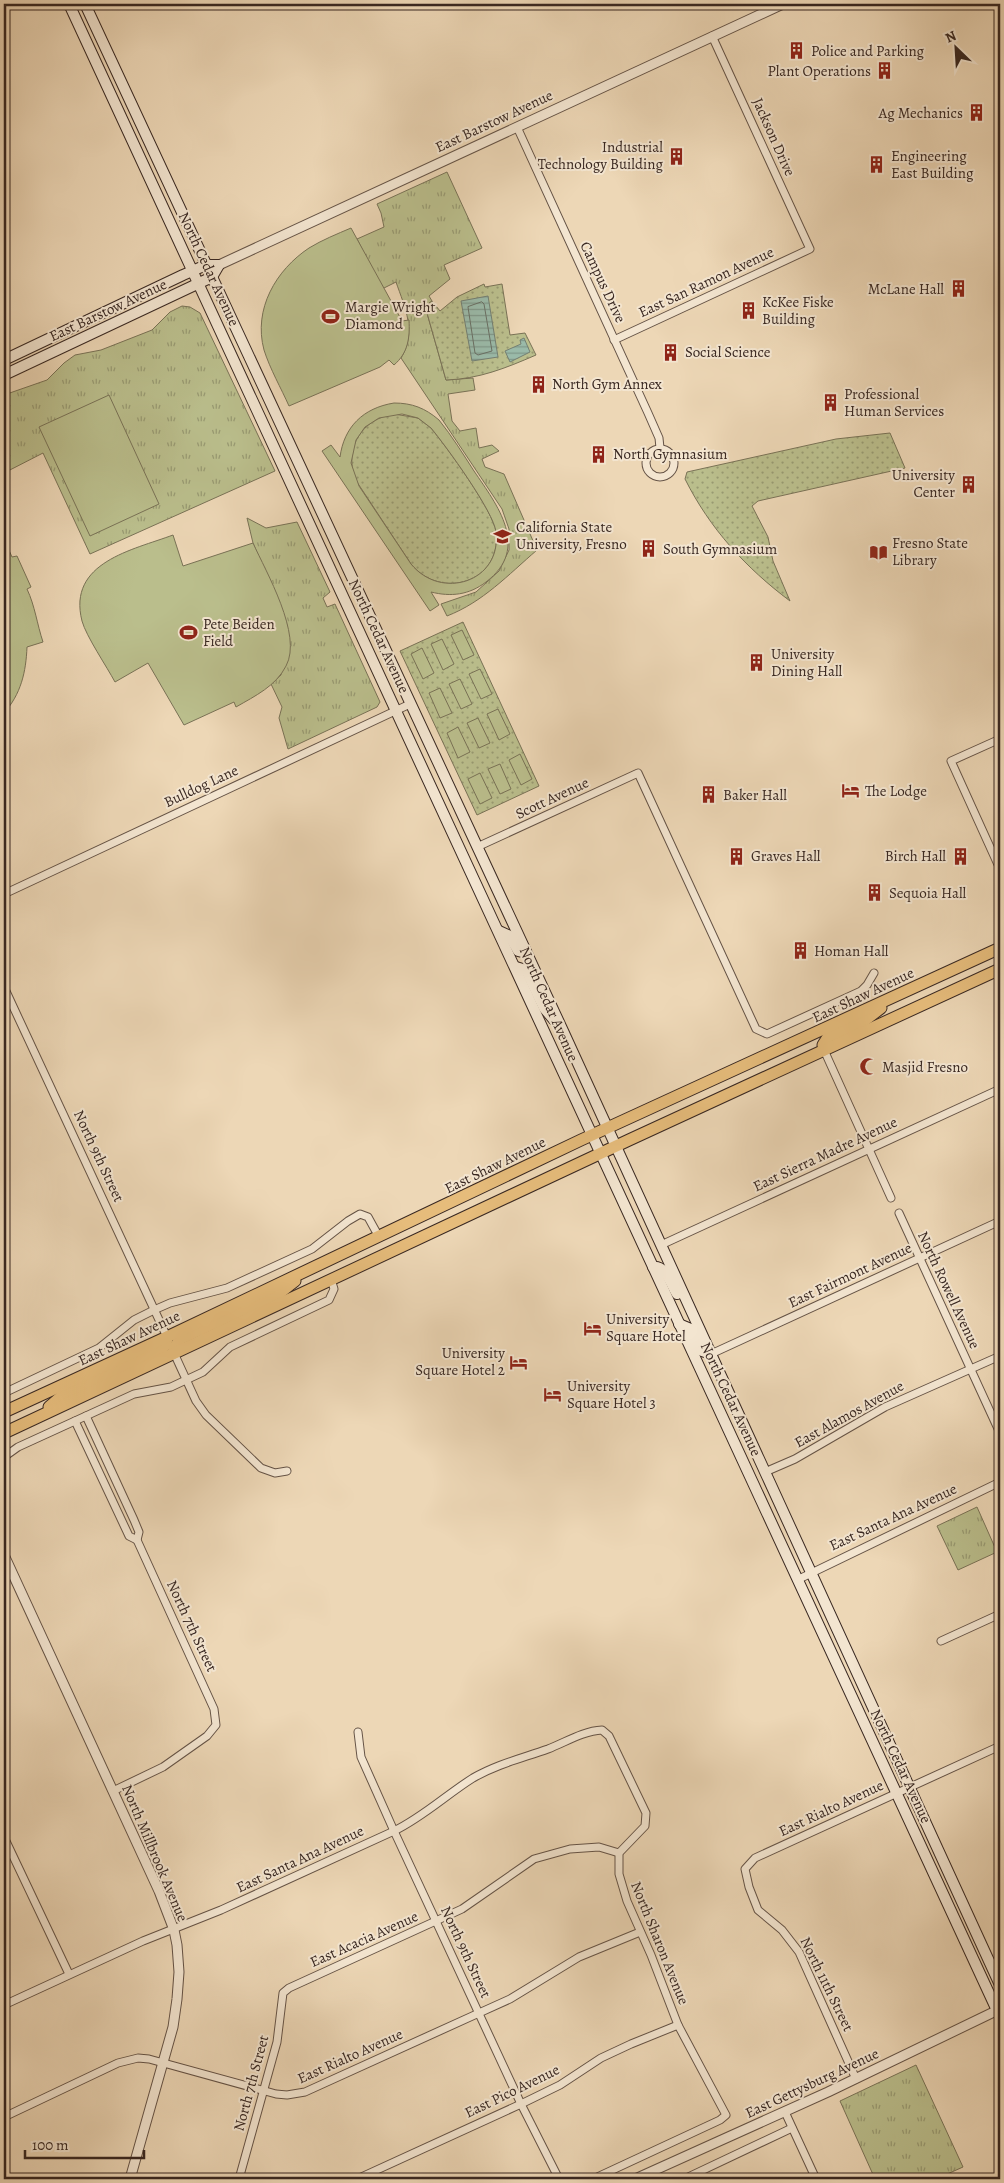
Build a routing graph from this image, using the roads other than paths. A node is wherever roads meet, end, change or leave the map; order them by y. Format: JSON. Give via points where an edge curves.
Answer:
{"nodes":[{"id":1,"x":69,"y":4,"type":"edge"},
{"id":2,"x":85,"y":4,"type":"edge"},
{"id":3,"x":783,"y":4,"type":"edge"},
{"id":4,"x":712,"y":36,"type":"junction"},
{"id":5,"x":517,"y":127,"type":"junction"},
{"id":6,"x":810,"y":250,"type":"joint"},
{"id":7,"x":206,"y":265,"type":"junction"},
{"id":8,"x":219,"y":265,"type":"junction"},
{"id":9,"x":194,"y":270,"type":"junction"},
{"id":10,"x":212,"y":277,"type":"junction"},
{"id":11,"x":199,"y":283,"type":"junction"},
{"id":12,"x":614,"y":340,"type":"junction"},
{"id":13,"x":4,"y":360,"type":"edge"},
{"id":14,"x":4,"y":375,"type":"edge"},
{"id":15,"x":660,"y":448,"type":"junction"},
{"id":16,"x":410,"y":704,"type":"junction"},
{"id":17,"x":396,"y":710,"type":"junction"},
{"id":18,"x":1000,"y":739,"type":"edge"},
{"id":19,"x":477,"y":848,"type":"junction"},
{"id":20,"x":1000,"y":869,"type":"edge"},
{"id":21,"x":4,"y":894,"type":"edge"},
{"id":22,"x":499,"y":931,"type":"junction"},
{"id":23,"x":1000,"y":948,"type":"edge"},
{"id":24,"x":526,"y":953,"type":"junction"},
{"id":25,"x":516,"y":967,"type":"junction"},
{"id":26,"x":1000,"y":969,"type":"edge"},
{"id":27,"x":874,"y":973,"type":"dead end"},
{"id":28,"x":4,"y":987,"type":"edge"},
{"id":29,"x":896,"y":996,"type":"junction"},
{"id":30,"x":564,"y":1033,"type":"junction"},
{"id":31,"x":824,"y":1050,"type":"junction"},
{"id":32,"x":1000,"y":1089,"type":"edge"},
{"id":33,"x":608,"y":1128,"type":"junction"},
{"id":34,"x":592,"y":1135,"type":"junction"},
{"id":35,"x":616,"y":1146,"type":"junction"},
{"id":36,"x":869,"y":1149,"type":"junction"},
{"id":37,"x":600,"y":1154,"type":"junction"},
{"id":38,"x":891,"y":1198,"type":"dead end"},
{"id":39,"x":899,"y":1213,"type":"dead end"},
{"id":40,"x":1000,"y":1221,"type":"edge"},
{"id":41,"x":379,"y":1236,"type":"junction"},
{"id":42,"x":661,"y":1245,"type":"junction"},
{"id":43,"x":919,"y":1258,"type":"junction"},
{"id":44,"x":653,"y":1267,"type":"junction"},
{"id":45,"x":310,"y":1268,"type":"junction"},
{"id":46,"x":331,"y":1279,"type":"junction"},
{"id":47,"x":154,"y":1310,"type":"junction"},
{"id":48,"x":679,"y":1324,"type":"junction"},
{"id":49,"x":699,"y":1329,"type":"junction"},
{"id":50,"x":167,"y":1337,"type":"junction"},
{"id":51,"x":174,"y":1353,"type":"junction"},
{"id":52,"x":711,"y":1354,"type":"junction"},
{"id":53,"x":1000,"y":1356,"type":"edge"},
{"id":54,"x":697,"y":1359,"type":"junction"},
{"id":55,"x":971,"y":1370,"type":"junction"},
{"id":56,"x":722,"y":1378,"type":"junction"},
{"id":57,"x":187,"y":1380,"type":"junction"},
{"id":58,"x":4,"y":1393,"type":"edge"},
{"id":59,"x":4,"y":1412,"type":"edge"},
{"id":60,"x":86,"y":1416,"type":"junction"},
{"id":61,"x":34,"y":1419,"type":"junction"},
{"id":62,"x":75,"y":1421,"type":"junction"},
{"id":63,"x":4,"y":1433,"type":"edge"},
{"id":64,"x":1000,"y":1433,"type":"edge"},
{"id":65,"x":4,"y":1457,"type":"edge"},
{"id":66,"x":287,"y":1470,"type":"dead end"},
{"id":67,"x":765,"y":1472,"type":"junction"},
{"id":68,"x":1000,"y":1482,"type":"edge"},
{"id":69,"x":137,"y":1540,"type":"junction"},
{"id":70,"x":4,"y":1555,"type":"edge"},
{"id":71,"x":810,"y":1572,"type":"junction"},
{"id":72,"x":798,"y":1578,"type":"junction"},
{"id":73,"x":1000,"y":1614,"type":"edge"},
{"id":74,"x":941,"y":1641,"type":"dead end"},
{"id":75,"x":358,"y":1732,"type":"dead end"},
{"id":76,"x":1000,"y":1746,"type":"edge"},
{"id":77,"x":909,"y":1788,"type":"junction"},
{"id":78,"x":113,"y":1791,"type":"junction"},
{"id":79,"x":897,"y":1793,"type":"junction"},
{"id":80,"x":394,"y":1831,"type":"junction"},
{"id":81,"x":4,"y":1838,"type":"edge"},
{"id":82,"x":619,"y":1853,"type":"junction"},
{"id":83,"x":755,"y":1858,"type":"joint"},
{"id":84,"x":436,"y":1922,"type":"junction"},
{"id":85,"x":174,"y":1930,"type":"junction"},
{"id":86,"x":640,"y":1932,"type":"junction"},
{"id":87,"x":69,"y":1974,"type":"junction"},
{"id":88,"x":1000,"y":1985,"type":"edge"},
{"id":89,"x":283,"y":1993,"type":"joint"},
{"id":90,"x":4,"y":2005,"type":"edge"},
{"id":91,"x":999,"y":2012,"type":"edge"},
{"id":92,"x":479,"y":2013,"type":"junction"},
{"id":93,"x":678,"y":2025,"type":"junction"},
{"id":94,"x":163,"y":2062,"type":"junction"},
{"id":95,"x":856,"y":2078,"type":"junction"},
{"id":96,"x":264,"y":2090,"type":"junction"},
{"id":97,"x":521,"y":2104,"type":"junction"},
{"id":98,"x":785,"y":2112,"type":"junction"},
{"id":99,"x":4,"y":2117,"type":"edge"},
{"id":100,"x":792,"y":2128,"type":"junction"},
{"id":101,"x":130,"y":2179,"type":"edge"},
{"id":102,"x":239,"y":2179,"type":"edge"},
{"id":103,"x":357,"y":2179,"type":"edge"},
{"id":104,"x":559,"y":2179,"type":"edge"},
{"id":105,"x":593,"y":2179,"type":"edge"},
{"id":106,"x":635,"y":2179,"type":"edge"},
{"id":107,"x":684,"y":2179,"type":"edge"},
{"id":108,"x":816,"y":2179,"type":"edge"}],
"edges":[{"from":1,"to":9,"type":"main road","name":"North Cedar Avenue"},
{"from":2,"to":7,"type":"main road","name":"North Cedar Avenue"},
{"from":3,"to":4,"type":"street","name":"East Barstow Avenue"},
{"from":4,"to":5,"type":"street","name":"East Barstow Avenue"},
{"from":4,"to":6,"type":"street","name":"Jackson Drive"},
{"from":5,"to":8,"type":"street","name":"East Barstow Avenue"},
{"from":5,"to":12,"type":"street","name":"Campus Drive"},
{"from":6,"to":12,"type":"street","name":"East San Ramon Avenue"},
{"from":7,"to":8,"type":"main road","name":"East Barstow Avenue"},
{"from":7,"to":9,"type":"main road","name":"East Barstow Avenue"},
{"from":7,"to":10,"type":"main road","name":"North Cedar Avenue"},
{"from":8,"to":10,"type":"main road"},
{"from":9,"to":11,"type":"main road","name":"North Cedar Avenue"},
{"from":9,"to":13,"type":"main road","name":"East Barstow Avenue"},
{"from":10,"to":11,"type":"main road","name":"East Barstow Avenue"},
{"from":10,"to":16,"type":"main road","name":"North Cedar Avenue"},
{"from":11,"to":14,"type":"main road","name":"East Barstow Avenue"},
{"from":11,"to":17,"type":"main road","name":"North Cedar Avenue"},
{"from":12,"to":15,"type":"street","name":"Campus Drive","via":[[659,438]]},
{"from":15,"to":15,"type":"street","name":"Campus Drive","via":[[652,451],[646,462],[651,474],[659,477],[672,470],[674,460],[669,452]]},
{"from":16,"to":17,"type":"street","name":"Bulldog Lane"},
{"from":16,"to":19,"type":"main road","name":"North Cedar Avenue"},
{"from":17,"to":21,"type":"street","name":"Bulldog Lane"},
{"from":17,"to":22,"type":"main road","name":"North Cedar Avenue"},
{"from":18,"to":20,"type":"street","via":[[951,761]]},
{"from":19,"to":24,"type":"main road","name":"North Cedar Avenue"},
{"from":19,"to":27,"type":"street","name":"Scott Avenue","via":[[638,773],[756,1029],[767,1034],[861,991]]},
{"from":22,"to":24,"type":"main road","via":[[510,936],[518,951]]},
{"from":22,"to":25,"type":"main road","name":"North Cedar Avenue"},
{"from":23,"to":29,"type":"main road","name":"East Shaw Avenue"},
{"from":24,"to":30,"type":"main road","name":"North Cedar Avenue"},
{"from":25,"to":30,"type":"main road","via":[[526,970],[544,1008]]},
{"from":25,"to":34,"type":"main road","name":"North Cedar Avenue"},
{"from":26,"to":31,"type":"main road"},
{"from":28,"to":47,"type":"street","name":"North 9th Street"},
{"from":29,"to":31,"type":"main road","via":[[864,1021],[828,1037]]},
{"from":29,"to":33,"type":"main road","name":"East Shaw Avenue"},
{"from":30,"to":33,"type":"main road","name":"North Cedar Avenue"},
{"from":31,"to":35,"type":"main road"},
{"from":31,"to":36,"type":"street"},
{"from":32,"to":36,"type":"street","name":"East Sierra Madre Avenue"},
{"from":33,"to":34,"type":"main road","name":"East Shaw Avenue"},
{"from":33,"to":35,"type":"main road","name":"North Cedar Avenue"},
{"from":34,"to":37,"type":"main road","name":"North Cedar Avenue"},
{"from":34,"to":41,"type":"main road","name":"East Shaw Avenue"},
{"from":35,"to":37,"type":"main road"},
{"from":35,"to":42,"type":"main road","name":"North Cedar Avenue"},
{"from":36,"to":38,"type":"street"},
{"from":36,"to":42,"type":"street","name":"East Sierra Madre Avenue"},
{"from":37,"to":44,"type":"main road","name":"North Cedar Avenue"},
{"from":37,"to":46,"type":"main road"},
{"from":39,"to":43,"type":"street","name":"North Rowell Avenue"},
{"from":40,"to":43,"type":"street","name":"East Fairmont Avenue"},
{"from":41,"to":45,"type":"main road","name":"East Shaw Avenue"},
{"from":41,"to":47,"type":"street","via":[[368,1217],[360,1214],[312,1249],[228,1288]]},
{"from":42,"to":49,"type":"main road","name":"North Cedar Avenue"},
{"from":43,"to":52,"type":"street","name":"East Fairmont Avenue"},
{"from":43,"to":55,"type":"street","name":"North Rowell Avenue"},
{"from":44,"to":48,"type":"main road","name":"North Cedar Avenue"},
{"from":44,"to":49,"type":"main road","via":[[664,1271]]},
{"from":45,"to":50,"type":"main road","name":"East Shaw Avenue"},
{"from":45,"to":51,"type":"main road","via":[[281,1292],[180,1340]]},
{"from":46,"to":51,"type":"main road"},
{"from":46,"to":57,"type":"street","via":[[334,1289],[329,1300],[230,1347],[203,1372]]},
{"from":47,"to":50,"type":"street","name":"North 9th Street"},
{"from":47,"to":58,"type":"street","via":[[134,1320],[99,1348]]},
{"from":48,"to":52,"type":"main road","via":[[691,1329],[702,1351]]},
{"from":48,"to":54,"type":"main road","name":"North Cedar Avenue"},
{"from":49,"to":52,"type":"main road","name":"North Cedar Avenue"},
{"from":50,"to":59,"type":"main road","name":"East Shaw Avenue"},
{"from":50,"to":61,"type":"main road","via":[[160,1350],[63,1395]]},
{"from":51,"to":57,"type":"street"},
{"from":51,"to":61,"type":"main road"},
{"from":52,"to":56,"type":"main road","name":"North Cedar Avenue"},
{"from":53,"to":55,"type":"street","name":"East Alamos Avenue"},
{"from":54,"to":56,"type":"main road","via":[[706,1361],[714,1375]]},
{"from":54,"to":72,"type":"main road","name":"North Cedar Avenue"},
{"from":55,"to":64,"type":"street","name":"North Rowell Avenue"},
{"from":55,"to":67,"type":"street","name":"East Alamos Avenue","via":[[885,1407],[795,1459]]},
{"from":56,"to":67,"type":"main road","name":"North Cedar Avenue"},
{"from":57,"to":60,"type":"street","via":[[171,1387],[134,1394]]},
{"from":57,"to":66,"type":"street","via":[[201,1408],[256,1464],[276,1473]]},
{"from":60,"to":62,"type":"street"},
{"from":60,"to":69,"type":"street","name":"North 7th Street","via":[[139,1532]]},
{"from":61,"to":63,"type":"main road"},
{"from":62,"to":65,"type":"street","via":[[18,1447]]},
{"from":62,"to":69,"type":"street","name":"North 7th Street","via":[[129,1536]]},
{"from":67,"to":71,"type":"main road","name":"North Cedar Avenue"},
{"from":68,"to":71,"type":"street","name":"East Santa Ana Avenue"},
{"from":69,"to":78,"type":"street","name":"North 7th Street","via":[[217,1721],[208,1736],[162,1767]]},
{"from":70,"to":78,"type":"street","name":"North Millbrook Avenue"},
{"from":71,"to":72,"type":"street","name":"East Santa Ana Avenue"},
{"from":71,"to":77,"type":"main road","name":"North Cedar Avenue"},
{"from":72,"to":79,"type":"main road","name":"North Cedar Avenue"},
{"from":73,"to":74,"type":"street"},
{"from":75,"to":80,"type":"street","name":"North 9th Street","via":[[361,1756]]},
{"from":76,"to":77,"type":"street","name":"East Rialto Avenue"},
{"from":77,"to":79,"type":"street","name":"East Rialto Avenue"},
{"from":77,"to":88,"type":"main road","name":"North Cedar Avenue"},
{"from":78,"to":85,"type":"street","name":"North Millbrook Avenue"},
{"from":79,"to":83,"type":"street","name":"East Rialto Avenue"},
{"from":79,"to":91,"type":"main road","name":"North Cedar Avenue"},
{"from":80,"to":82,"type":"street","name":"East Santa Ana Avenue","via":[[421,1817],[486,1771],[592,1730],[602,1730],[609,1736],[646,1813],[645,1826]]},
{"from":80,"to":84,"type":"street","name":"North 9th Street"},
{"from":80,"to":85,"type":"street","name":"East Santa Ana Avenue"},
{"from":81,"to":87,"type":"street"},
{"from":82,"to":84,"type":"street","name":"East Acacia Avenue","via":[[599,1847],[570,1849],[534,1860]]},
{"from":82,"to":86,"type":"street","name":"North Sharon Avenue","via":[[618,1868],[623,1889]]},
{"from":83,"to":95,"type":"street","name":"North 11th Street","via":[[745,1869],[758,1910],[782,1930],[799,1952]]},
{"from":84,"to":89,"type":"street","name":"East Acacia Avenue"},
{"from":84,"to":92,"type":"street","name":"North 9th Street"},
{"from":85,"to":87,"type":"street","name":"East Santa Ana Avenue"},
{"from":85,"to":94,"type":"street","name":"North Millbrook Avenue","via":[[177,1999]]},
{"from":86,"to":92,"type":"street","name":"East Rialto Avenue","via":[[579,1957],[510,1999]]},
{"from":86,"to":93,"type":"street","name":"North Sharon Avenue"},
{"from":87,"to":90,"type":"street","name":"East Santa Ana Avenue"},
{"from":89,"to":96,"type":"street","name":"North 7th Street","via":[[277,2042]]},
{"from":91,"to":95,"type":"street","name":"East Gettysburg Avenue"},
{"from":92,"to":96,"type":"street","name":"East Rialto Avenue","via":[[305,2092],[287,2095]]},
{"from":92,"to":97,"type":"street","name":"North 9th Street"},
{"from":93,"to":97,"type":"street","name":"East Pico Avenue","via":[[601,2058],[560,2085]]},
{"from":93,"to":105,"type":"street","name":"North Sharon Avenue","via":[[726,2115]]},
{"from":94,"to":96,"type":"street","name":"East Rialto Avenue"},
{"from":94,"to":99,"type":"street","name":"East Rialto Avenue","via":[[128,2060]]},
{"from":94,"to":101,"type":"street","name":"North Millbrook Avenue"},
{"from":95,"to":98,"type":"street","name":"East Gettysburg Avenue"},
{"from":96,"to":102,"type":"street","name":"North 7th Street"},
{"from":97,"to":103,"type":"street","name":"East Pico Avenue"},
{"from":97,"to":104,"type":"street","name":"North 9th Street"},
{"from":98,"to":100,"type":"street"},
{"from":98,"to":106,"type":"street","name":"East Gettysburg Avenue"},
{"from":100,"to":107,"type":"street"},
{"from":100,"to":108,"type":"street"}]}
